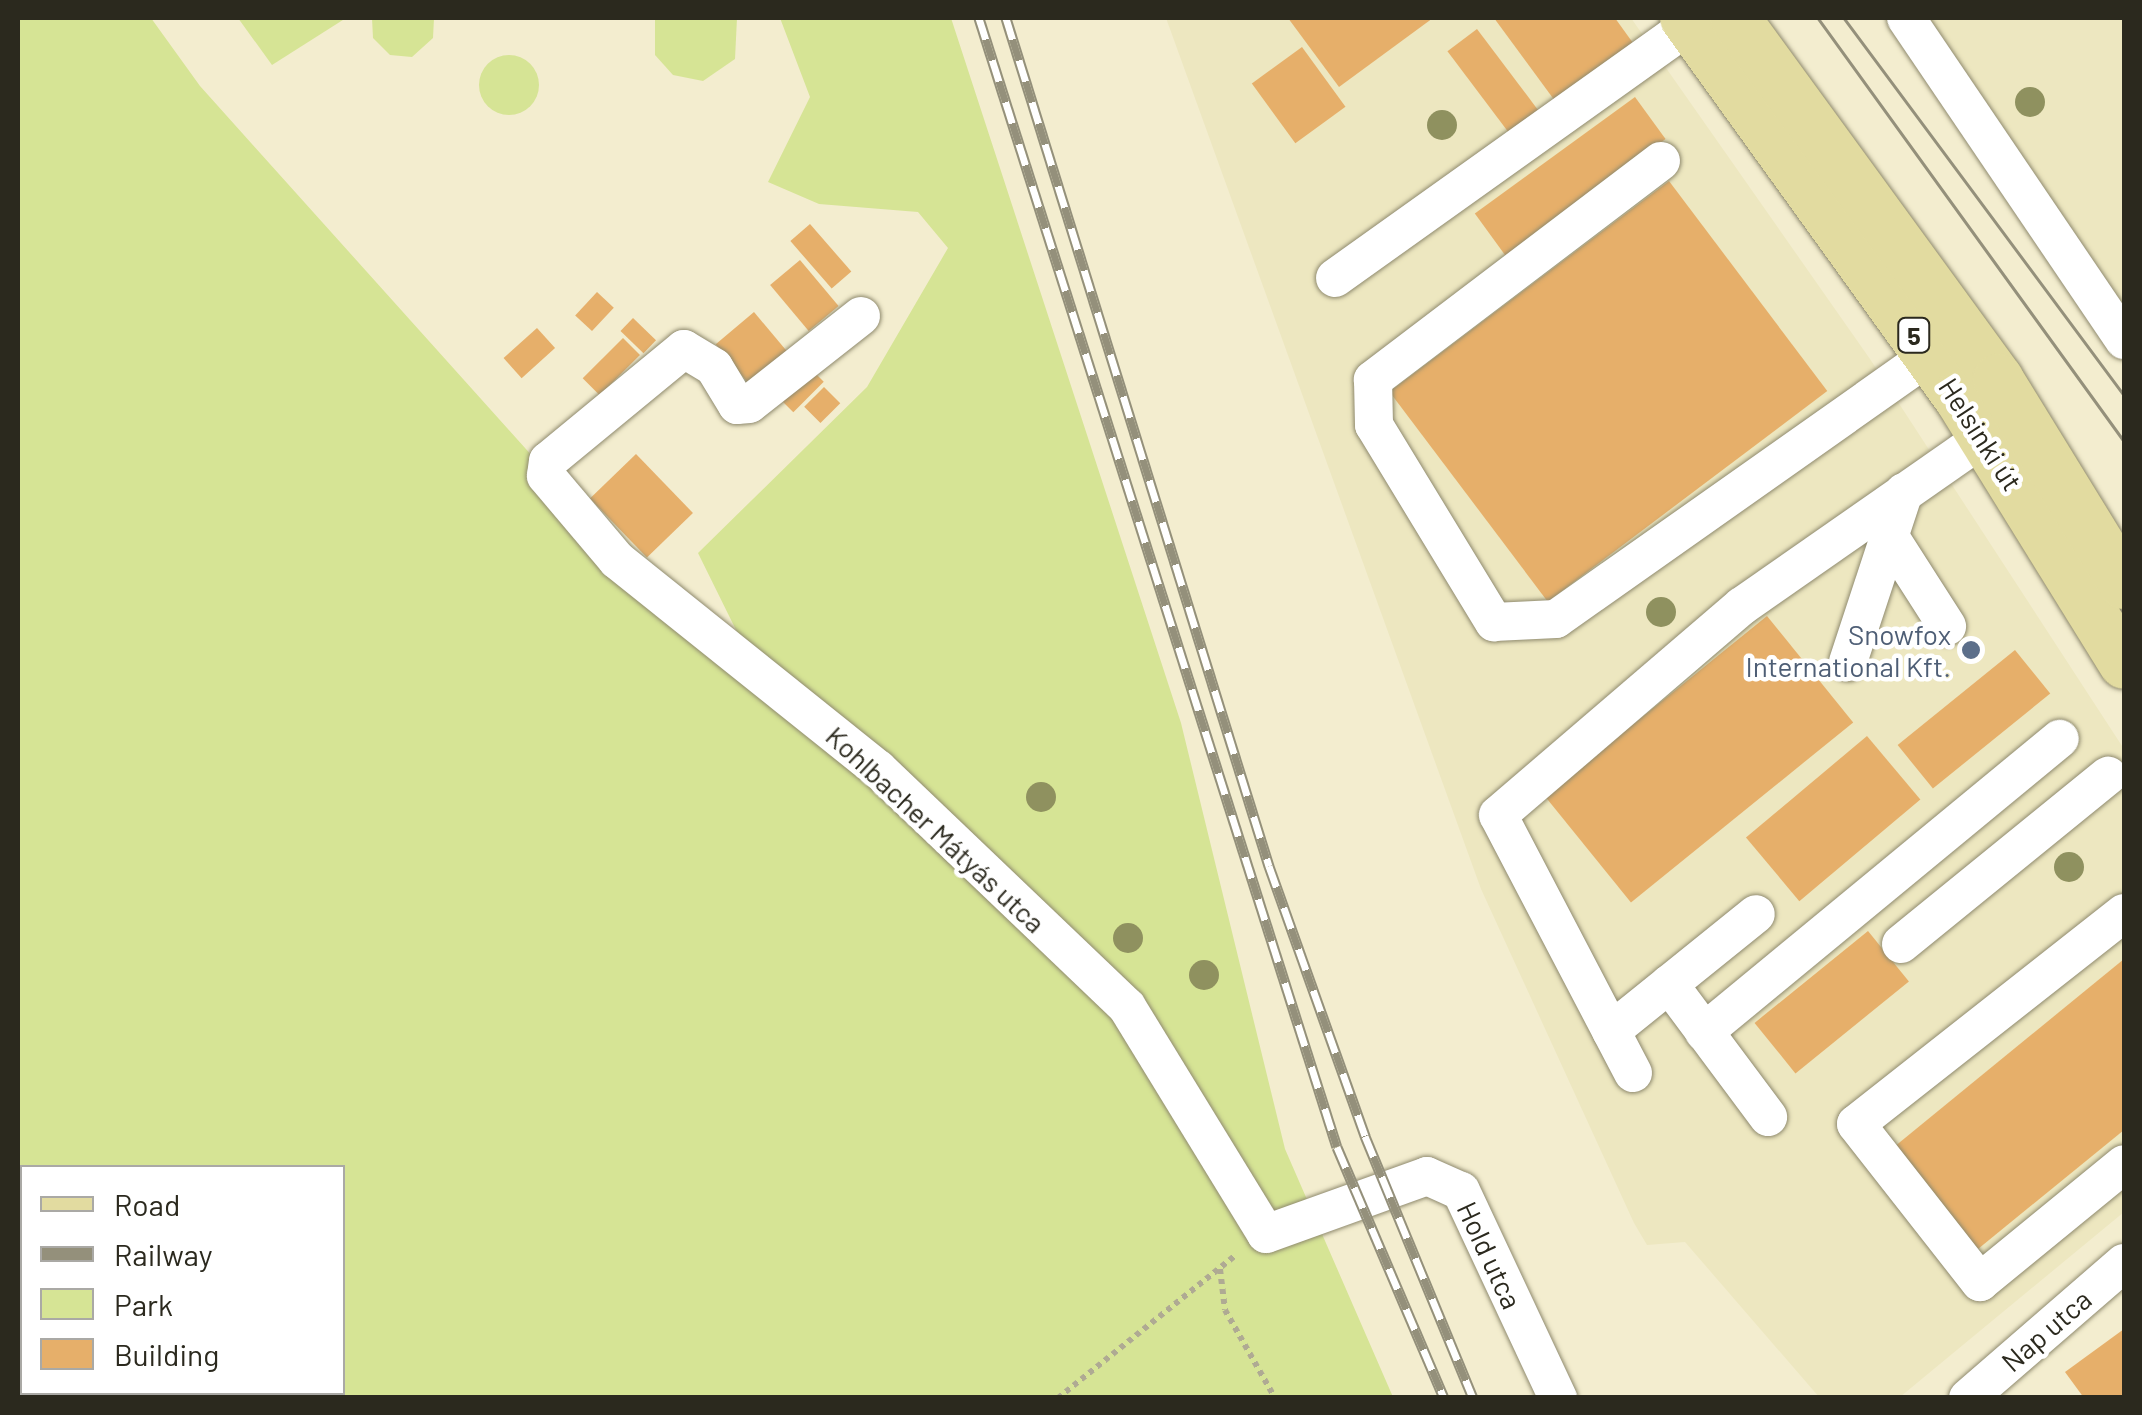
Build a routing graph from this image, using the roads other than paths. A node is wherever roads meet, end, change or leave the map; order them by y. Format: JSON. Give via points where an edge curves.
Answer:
{"nodes":[{"id":1,"x":1906,"y":18,"type":"edge"},
{"id":2,"x":1703,"y":20,"type":"edge"},
{"id":3,"x":1660,"y":160,"type":"dead end"},
{"id":4,"x":1335,"y":278,"type":"dead end"},
{"id":5,"x":861,"y":316,"type":"dead end"},
{"id":6,"x":2124,"y":340,"type":"edge"},
{"id":7,"x":1929,"y":356,"type":"junction"},
{"id":8,"x":1984,"y":437,"type":"junction"},
{"id":9,"x":1904,"y":492,"type":"junction"},
{"id":10,"x":1890,"y":537,"type":"junction"},
{"id":11,"x":2124,"y":584,"type":"edge"},
{"id":12,"x":1947,"y":626,"type":"dead end"},
{"id":13,"x":1848,"y":662,"type":"dead end"},
{"id":14,"x":2124,"y":664,"type":"edge"},
{"id":15,"x":2060,"y":739,"type":"dead end"},
{"id":16,"x":2108,"y":776,"type":"dead end"},
{"id":17,"x":2124,"y":912,"type":"edge"},
{"id":18,"x":1756,"y":914,"type":"dead end"},
{"id":19,"x":1901,"y":944,"type":"dead end"},
{"id":20,"x":1669,"y":984,"type":"junction"},
{"id":21,"x":1611,"y":1031,"type":"junction"},
{"id":22,"x":1704,"y":1032,"type":"junction"},
{"id":23,"x":1632,"y":1073,"type":"dead end"},
{"id":24,"x":1768,"y":1117,"type":"dead end"},
{"id":25,"x":2124,"y":1164,"type":"edge"},
{"id":26,"x":1266,"y":1234,"type":"joint"},
{"id":27,"x":2124,"y":1263,"type":"edge"},
{"id":28,"x":1558,"y":1398,"type":"edge"},
{"id":29,"x":1968,"y":1398,"type":"edge"}],
"edges":[{"from":1,"to":6,"type":"street"},
{"from":2,"to":4,"type":"street"},
{"from":2,"to":7,"type":"main road","name":"Helsinki út","number":"5"},
{"from":2,"to":11,"type":"main road","name":"Helsinki út","number":"5","via":[[1998,379]]},
{"from":3,"to":7,"type":"street","via":[[1373,380],[1374,426],[1494,622],[1556,619]]},
{"from":5,"to":26,"type":"street","name":"Kohlbacher Mátyás utca","via":[[750,404],[737,406],[714,367],[684,349],[548,461],[546,476],[617,560],[878,770],[1127,1007]]},
{"from":7,"to":8,"type":"main road","name":"Helsinki út","number":"5"},
{"from":8,"to":9,"type":"street"},
{"from":8,"to":14,"type":"main road","name":"Helsinki út","number":"5"},
{"from":9,"to":10,"type":"street"},
{"from":9,"to":21,"type":"street","via":[[1742,606],[1498,816]]},
{"from":10,"to":12,"type":"street"},
{"from":10,"to":13,"type":"street"},
{"from":15,"to":22,"type":"street"},
{"from":16,"to":19,"type":"street"},
{"from":17,"to":25,"type":"street","via":[[1856,1124],[1980,1282]]},
{"from":18,"to":20,"type":"street"},
{"from":20,"to":21,"type":"street"},
{"from":20,"to":22,"type":"street"},
{"from":21,"to":23,"type":"street"},
{"from":22,"to":24,"type":"street"},
{"from":26,"to":28,"type":"street","name":"Hold utca","via":[[1426,1176],[1461,1192]]},
{"from":27,"to":29,"type":"street","name":"Nap utca"}]}
